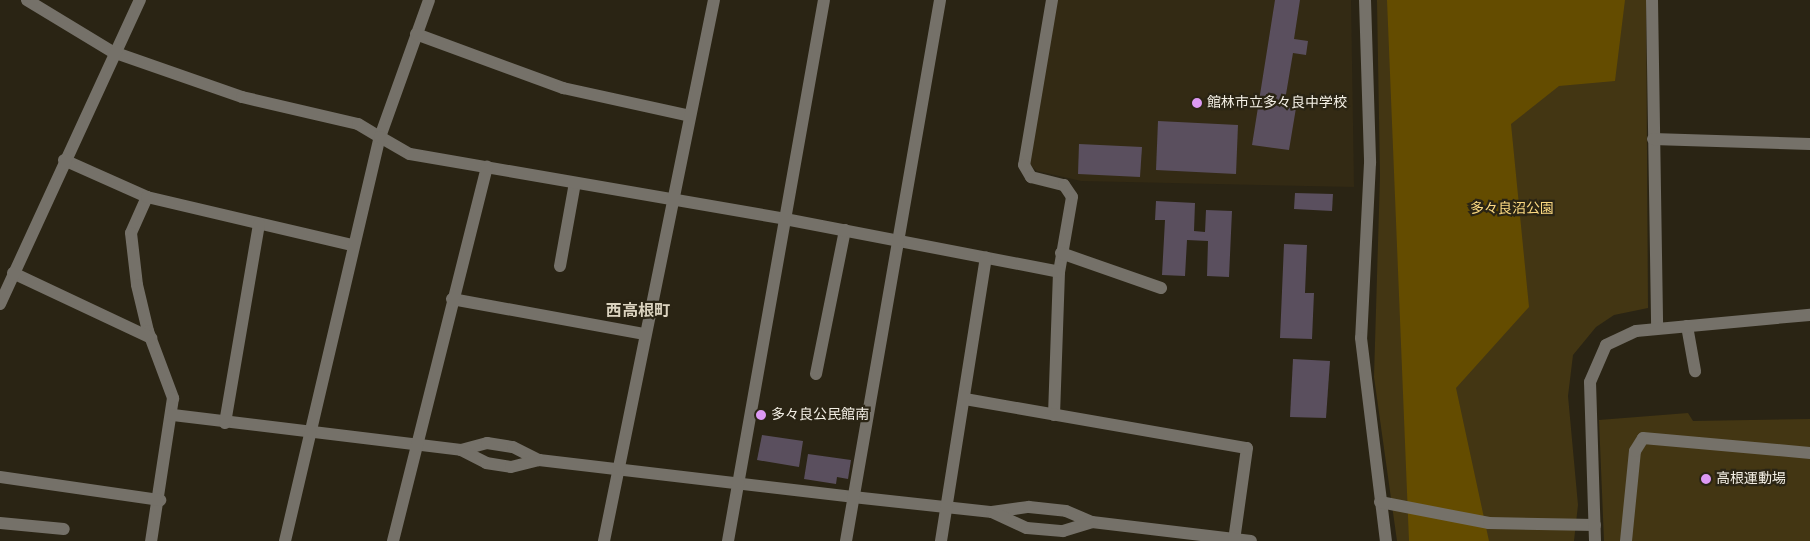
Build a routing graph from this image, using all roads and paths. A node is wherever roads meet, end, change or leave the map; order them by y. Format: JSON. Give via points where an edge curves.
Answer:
{"nodes":[{"id":1,"x":27,"y":0,"type":"edge"},
{"id":2,"x":140,"y":0,"type":"edge"},
{"id":3,"x":429,"y":0,"type":"edge"},
{"id":4,"x":714,"y":0,"type":"edge"},
{"id":5,"x":824,"y":0,"type":"edge"},
{"id":6,"x":940,"y":0,"type":"edge"},
{"id":7,"x":1052,"y":0,"type":"edge"},
{"id":8,"x":1365,"y":0,"type":"edge"},
{"id":9,"x":1652,"y":0,"type":"edge"},
{"id":10,"x":416,"y":34,"type":"junction"},
{"id":11,"x":114,"y":52,"type":"junction"},
{"id":12,"x":690,"y":116,"type":"junction"},
{"id":13,"x":380,"y":137,"type":"junction"},
{"id":14,"x":1653,"y":139,"type":"junction"},
{"id":15,"x":1810,"y":144,"type":"edge"},
{"id":16,"x":64,"y":160,"type":"junction"},
{"id":17,"x":487,"y":167,"type":"junction"},
{"id":18,"x":575,"y":182,"type":"junction"},
{"id":19,"x":148,"y":197,"type":"junction"},
{"id":20,"x":673,"y":199,"type":"junction"},
{"id":21,"x":785,"y":219,"type":"junction"},
{"id":22,"x":259,"y":224,"type":"junction"},
{"id":23,"x":845,"y":230,"type":"junction"},
{"id":24,"x":899,"y":240,"type":"junction"},
{"id":25,"x":352,"y":245,"type":"junction"},
{"id":26,"x":1061,"y":253,"type":"junction"},
{"id":27,"x":986,"y":258,"type":"junction"},
{"id":28,"x":560,"y":266,"type":"dead end"},
{"id":29,"x":1059,"y":272,"type":"junction"},
{"id":30,"x":14,"y":273,"type":"junction"},
{"id":31,"x":1161,"y":288,"type":"dead end"},
{"id":32,"x":452,"y":299,"type":"junction"},
{"id":33,"x":0,"y":304,"type":"edge"},
{"id":34,"x":1810,"y":315,"type":"edge"},
{"id":35,"x":1687,"y":326,"type":"junction"},
{"id":36,"x":1657,"y":328,"type":"junction"},
{"id":37,"x":645,"y":334,"type":"junction"},
{"id":38,"x":151,"y":338,"type":"junction"},
{"id":39,"x":1695,"y":371,"type":"dead end"},
{"id":40,"x":816,"y":374,"type":"dead end"},
{"id":41,"x":965,"y":399,"type":"junction"},
{"id":42,"x":173,"y":415,"type":"junction"},
{"id":43,"x":1054,"y":416,"type":"junction"},
{"id":44,"x":225,"y":423,"type":"junction"},
{"id":45,"x":309,"y":433,"type":"junction"},
{"id":46,"x":417,"y":445,"type":"junction"},
{"id":47,"x":461,"y":450,"type":"junction"},
{"id":48,"x":1810,"y":453,"type":"edge"},
{"id":49,"x":539,"y":460,"type":"junction"},
{"id":50,"x":617,"y":469,"type":"junction"},
{"id":51,"x":0,"y":477,"type":"edge"},
{"id":52,"x":738,"y":483,"type":"junction"},
{"id":53,"x":853,"y":497,"type":"junction"},
{"id":54,"x":160,"y":500,"type":"junction"},
{"id":55,"x":1380,"y":502,"type":"junction"},
{"id":56,"x":947,"y":506,"type":"junction"},
{"id":57,"x":992,"y":512,"type":"junction"},
{"id":58,"x":1092,"y":522,"type":"junction"},
{"id":59,"x":0,"y":523,"type":"edge"},
{"id":60,"x":1595,"y":525,"type":"junction"},
{"id":61,"x":64,"y":530,"type":"dead end"},
{"id":62,"x":1234,"y":540,"type":"edge"},
{"id":63,"x":152,"y":541,"type":"edge"},
{"id":64,"x":285,"y":541,"type":"edge"},
{"id":65,"x":393,"y":541,"type":"edge"},
{"id":66,"x":604,"y":541,"type":"edge"},
{"id":67,"x":728,"y":541,"type":"edge"},
{"id":68,"x":846,"y":541,"type":"edge"},
{"id":69,"x":942,"y":541,"type":"edge"},
{"id":70,"x":1251,"y":541,"type":"edge"},
{"id":71,"x":1386,"y":541,"type":"edge"},
{"id":72,"x":1595,"y":541,"type":"edge"},
{"id":73,"x":1626,"y":541,"type":"edge"}],
"edges":[{"from":1,"to":11,"type":"street"},
{"from":2,"to":11,"type":"street"},
{"from":3,"to":10,"type":"street"},
{"from":4,"to":12,"type":"street"},
{"from":5,"to":21,"type":"street"},
{"from":6,"to":24,"type":"street"},
{"from":7,"to":26,"type":"street","via":[[1024,165],[1031,177],[1069,189],[1072,197]]},
{"from":8,"to":55,"type":"street","via":[[1370,164],[1361,338]]},
{"from":9,"to":14,"type":"street"},
{"from":10,"to":12,"type":"street","via":[[563,88]]},
{"from":10,"to":13,"type":"street"},
{"from":11,"to":13,"type":"street","via":[[242,97],[358,124]]},
{"from":11,"to":16,"type":"street"},
{"from":12,"to":20,"type":"street"},
{"from":13,"to":17,"type":"street","via":[[410,154]]},
{"from":13,"to":25,"type":"street"},
{"from":14,"to":15,"type":"street"},
{"from":14,"to":36,"type":"street"},
{"from":16,"to":19,"type":"street"},
{"from":16,"to":30,"type":"street"},
{"from":17,"to":18,"type":"street"},
{"from":17,"to":32,"type":"street"},
{"from":18,"to":20,"type":"street"},
{"from":18,"to":28,"type":"street"},
{"from":19,"to":22,"type":"street"},
{"from":19,"to":38,"type":"street","via":[[131,233],[136,285]]},
{"from":20,"to":21,"type":"street"},
{"from":20,"to":37,"type":"street"},
{"from":21,"to":23,"type":"street"},
{"from":21,"to":52,"type":"street"},
{"from":22,"to":25,"type":"street"},
{"from":22,"to":44,"type":"street"},
{"from":23,"to":24,"type":"street"},
{"from":23,"to":40,"type":"street"},
{"from":24,"to":27,"type":"street"},
{"from":24,"to":53,"type":"street"},
{"from":25,"to":45,"type":"street"},
{"from":26,"to":29,"type":"street"},
{"from":26,"to":31,"type":"street"},
{"from":27,"to":29,"type":"street"},
{"from":27,"to":41,"type":"street"},
{"from":29,"to":43,"type":"street"},
{"from":30,"to":33,"type":"street"},
{"from":30,"to":38,"type":"street"},
{"from":32,"to":37,"type":"street"},
{"from":32,"to":46,"type":"street"},
{"from":34,"to":35,"type":"street"},
{"from":35,"to":36,"type":"street"},
{"from":35,"to":39,"type":"street"},
{"from":36,"to":60,"type":"street","via":[[1619,336],[1606,345],[1592,370]]},
{"from":37,"to":50,"type":"street"},
{"from":38,"to":42,"type":"street","via":[[174,398]]},
{"from":41,"to":43,"type":"street"},
{"from":41,"to":56,"type":"street"},
{"from":42,"to":44,"type":"street"},
{"from":42,"to":54,"type":"street"},
{"from":43,"to":62,"type":"street","via":[[1246,448]]},
{"from":44,"to":45,"type":"street"},
{"from":45,"to":46,"type":"street"},
{"from":45,"to":64,"type":"street"},
{"from":46,"to":47,"type":"street"},
{"from":46,"to":65,"type":"street"},
{"from":47,"to":49,"type":"street","via":[[486,463],[503,466]]},
{"from":47,"to":49,"type":"street","via":[[486,443],[513,446]]},
{"from":48,"to":73,"type":"street","via":[[1643,438],[1635,450]]},
{"from":49,"to":50,"type":"street"},
{"from":50,"to":52,"type":"street"},
{"from":50,"to":66,"type":"street"},
{"from":51,"to":54,"type":"street"},
{"from":52,"to":53,"type":"street"},
{"from":52,"to":67,"type":"street"},
{"from":53,"to":56,"type":"street"},
{"from":53,"to":68,"type":"street"},
{"from":54,"to":63,"type":"street"},
{"from":55,"to":60,"type":"street","via":[[1489,522]]},
{"from":55,"to":71,"type":"street"},
{"from":56,"to":57,"type":"street"},
{"from":56,"to":69,"type":"street"},
{"from":57,"to":58,"type":"street","via":[[1029,507],[1066,511]]},
{"from":57,"to":58,"type":"street","via":[[1027,528],[1063,531]]},
{"from":58,"to":62,"type":"street"},
{"from":59,"to":61,"type":"street"},
{"from":60,"to":72,"type":"street"},
{"from":62,"to":70,"type":"street"}]}
